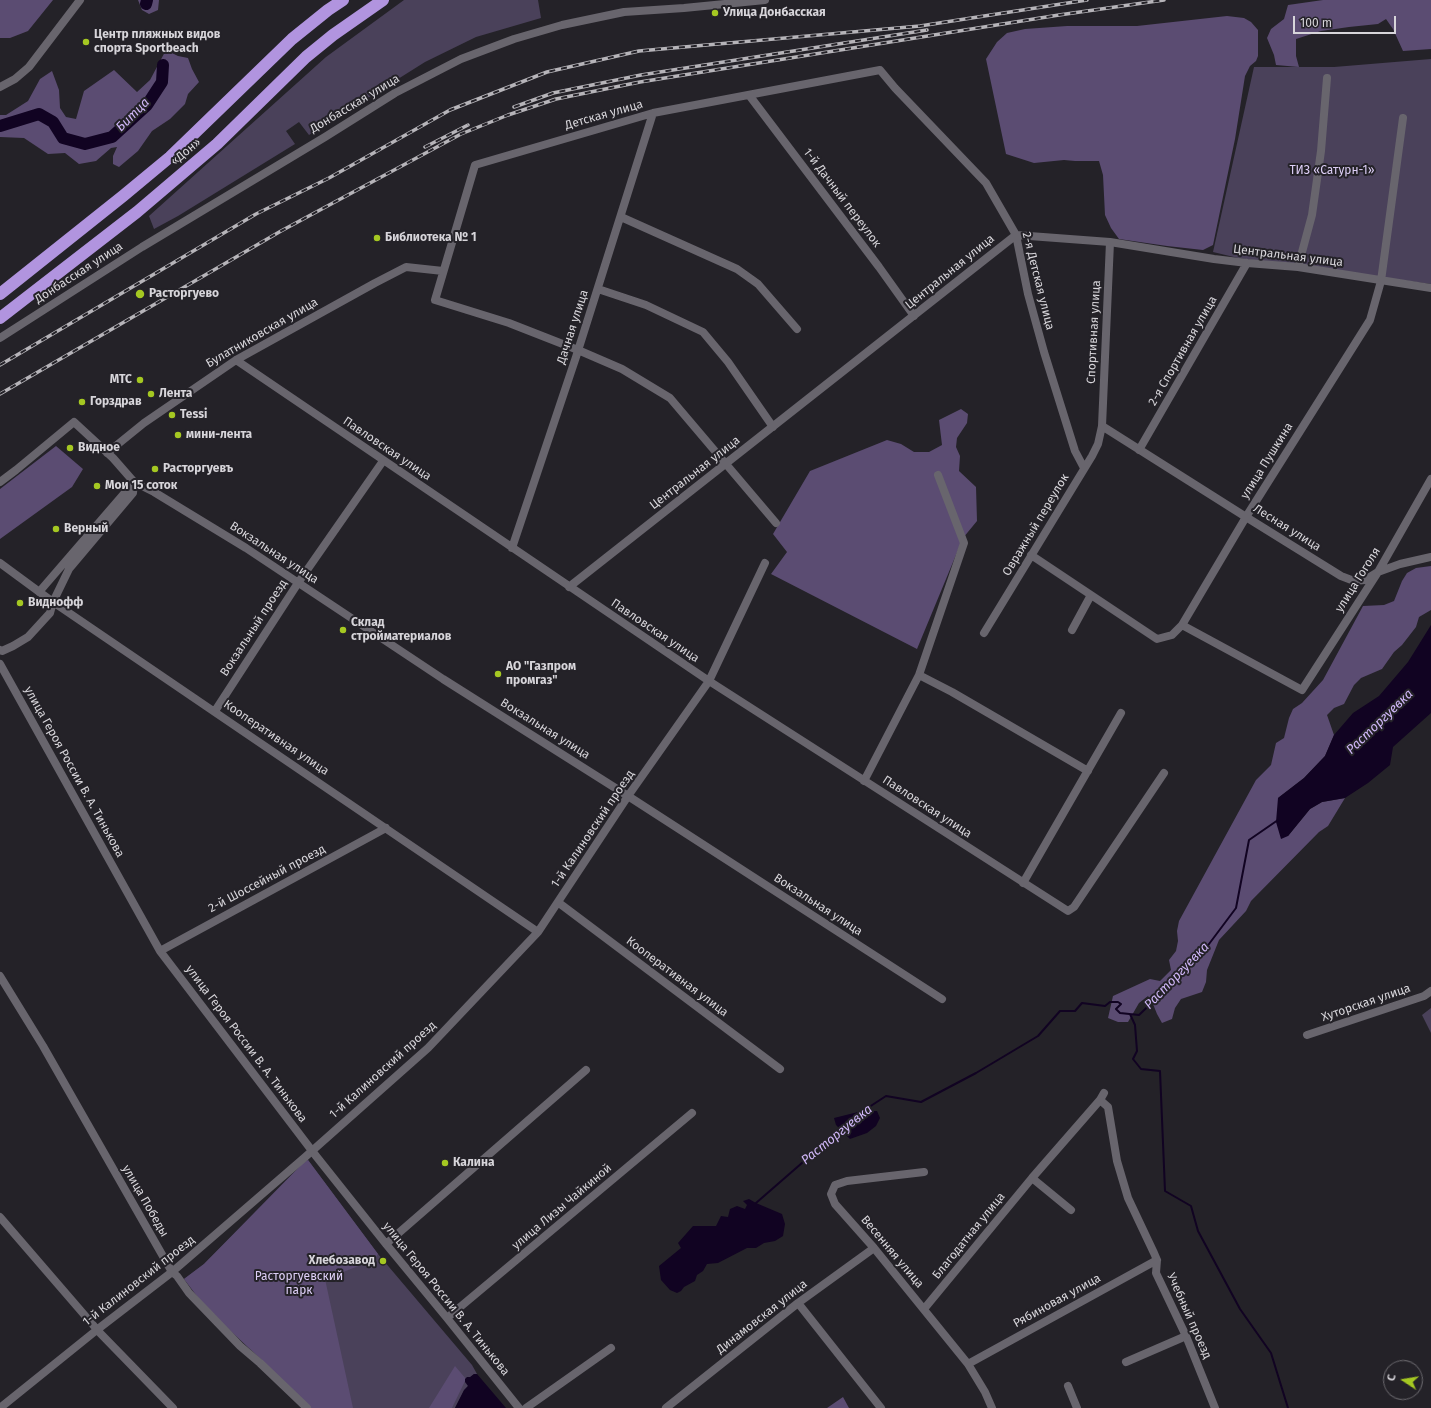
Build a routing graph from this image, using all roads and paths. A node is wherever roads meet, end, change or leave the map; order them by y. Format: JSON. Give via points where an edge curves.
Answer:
{"nodes":[{"id":1,"x":80,"y":0,"type":"edge"},
{"id":2,"x":343,"y":0,"type":"edge"},
{"id":3,"x":383,"y":0,"type":"edge"},
{"id":4,"x":765,"y":0,"type":"edge"},
{"id":5,"x":880,"y":70,"type":"joint"},
{"id":6,"x":1327,"y":78,"type":"dead end"},
{"id":7,"x":0,"y":87,"type":"edge"},
{"id":8,"x":749,"y":95,"type":"junction"},
{"id":9,"x":653,"y":113,"type":"junction"},
{"id":10,"x":1403,"y":118,"type":"dead end"},
{"id":11,"x":621,"y":217,"type":"junction"},
{"id":12,"x":1016,"y":235,"type":"junction"},
{"id":13,"x":1110,"y":242,"type":"junction"},
{"id":14,"x":1247,"y":263,"type":"junction"},
{"id":15,"x":1298,"y":268,"type":"junction"},
{"id":16,"x":443,"y":271,"type":"junction"},
{"id":17,"x":1381,"y":281,"type":"junction"},
{"id":18,"x":1431,"y":288,"type":"edge"},
{"id":19,"x":598,"y":289,"type":"junction"},
{"id":20,"x":0,"y":294,"type":"edge"},
{"id":21,"x":914,"y":316,"type":"junction"},
{"id":22,"x":0,"y":318,"type":"edge"},
{"id":23,"x":797,"y":329,"type":"dead end"},
{"id":24,"x":0,"y":338,"type":"edge"},
{"id":25,"x":578,"y":350,"type":"junction"},
{"id":26,"x":236,"y":360,"type":"junction"},
{"id":27,"x":1102,"y":424,"type":"junction"},
{"id":28,"x":773,"y":427,"type":"junction"},
{"id":29,"x":1139,"y":450,"type":"junction"},
{"id":30,"x":108,"y":453,"type":"junction"},
{"id":31,"x":384,"y":461,"type":"junction"},
{"id":32,"x":726,"y":463,"type":"junction"},
{"id":33,"x":1084,"y":468,"type":"junction"},
{"id":34,"x":938,"y":475,"type":"dead end"},
{"id":35,"x":1431,"y":479,"type":"edge"},
{"id":36,"x":0,"y":482,"type":"edge"},
{"id":37,"x":134,"y":482,"type":"junction"},
{"id":38,"x":1246,"y":518,"type":"junction"},
{"id":39,"x":776,"y":523,"type":"dead end"},
{"id":40,"x":512,"y":548,"type":"junction"},
{"id":41,"x":1031,"y":555,"type":"junction"},
{"id":42,"x":1431,"y":557,"type":"edge"},
{"id":43,"x":0,"y":563,"type":"edge"},
{"id":44,"x":765,"y":563,"type":"dead end"},
{"id":45,"x":1378,"y":572,"type":"junction"},
{"id":46,"x":298,"y":583,"type":"junction"},
{"id":47,"x":569,"y":587,"type":"junction"},
{"id":48,"x":39,"y":592,"type":"junction"},
{"id":49,"x":1091,"y":595,"type":"junction"},
{"id":50,"x":53,"y":602,"type":"junction"},
{"id":51,"x":1182,"y":626,"type":"junction"},
{"id":52,"x":1072,"y":630,"type":"dead end"},
{"id":53,"x":984,"y":633,"type":"dead end"},
{"id":54,"x":0,"y":650,"type":"edge"},
{"id":55,"x":0,"y":664,"type":"edge"},
{"id":56,"x":919,"y":675,"type":"junction"},
{"id":57,"x":709,"y":682,"type":"junction"},
{"id":58,"x":215,"y":711,"type":"junction"},
{"id":59,"x":1121,"y":713,"type":"dead end"},
{"id":60,"x":1088,"y":771,"type":"junction"},
{"id":61,"x":1164,"y":773,"type":"dead end"},
{"id":62,"x":864,"y":781,"type":"junction"},
{"id":63,"x":628,"y":796,"type":"junction"},
{"id":64,"x":386,"y":828,"type":"junction"},
{"id":65,"x":1023,"y":883,"type":"junction"},
{"id":66,"x":559,"y":903,"type":"junction"},
{"id":67,"x":538,"y":932,"type":"junction"},
{"id":68,"x":160,"y":950,"type":"junction"},
{"id":69,"x":0,"y":976,"type":"edge"},
{"id":70,"x":1431,"y":991,"type":"edge"},
{"id":71,"x":942,"y":1000,"type":"dead end"},
{"id":72,"x":1306,"y":1035,"type":"dead end"},
{"id":73,"x":586,"y":1070,"type":"dead end"},
{"id":74,"x":780,"y":1070,"type":"dead end"},
{"id":75,"x":1102,"y":1096,"type":"joint"},
{"id":76,"x":692,"y":1113,"type":"dead end"},
{"id":77,"x":312,"y":1150,"type":"junction"},
{"id":78,"x":924,"y":1172,"type":"dead end"},
{"id":79,"x":1032,"y":1178,"type":"junction"},
{"id":80,"x":1071,"y":1210,"type":"dead end"},
{"id":81,"x":0,"y":1217,"type":"edge"},
{"id":82,"x":386,"y":1244,"type":"junction"},
{"id":83,"x":874,"y":1248,"type":"junction"},
{"id":84,"x":1157,"y":1260,"type":"junction"},
{"id":85,"x":172,"y":1272,"type":"junction"},
{"id":86,"x":798,"y":1303,"type":"junction"},
{"id":87,"x":924,"y":1309,"type":"junction"},
{"id":88,"x":447,"y":1318,"type":"junction"},
{"id":89,"x":98,"y":1329,"type":"junction"},
{"id":90,"x":1186,"y":1336,"type":"junction"},
{"id":91,"x":612,"y":1348,"type":"dead end"},
{"id":92,"x":1126,"y":1362,"type":"dead end"},
{"id":93,"x":968,"y":1364,"type":"junction"},
{"id":94,"x":1068,"y":1386,"type":"dead end"},
{"id":95,"x":0,"y":1408,"type":"edge"},
{"id":96,"x":173,"y":1408,"type":"edge"},
{"id":97,"x":307,"y":1408,"type":"edge"},
{"id":98,"x":519,"y":1408,"type":"edge"},
{"id":99,"x":526,"y":1408,"type":"edge"},
{"id":100,"x":666,"y":1408,"type":"edge"},
{"id":101,"x":881,"y":1408,"type":"edge"},
{"id":102,"x":992,"y":1408,"type":"edge"},
{"id":103,"x":1077,"y":1408,"type":"edge"},
{"id":104,"x":1214,"y":1408,"type":"edge"}],
"edges":[{"from":1,"to":7,"type":"street","via":[[29,66],[15,79]]},
{"from":2,"to":20,"type":"highway","name":"«Дон»","via":[[292,39],[170,157]]},
{"from":3,"to":22,"type":"highway","name":"«Дон»","via":[[306,57],[217,144],[137,212]]},
{"from":4,"to":24,"type":"street","name":"Донбасская улица","via":[[624,12],[555,27],[461,59],[395,93],[142,247]]},
{"from":5,"to":8,"type":"street","name":"Детская улица"},
{"from":5,"to":12,"type":"street","name":"2-я Детская улица","via":[[986,183]]},
{"from":6,"to":15,"type":"street","via":[[1312,215]]},
{"from":8,"to":9,"type":"street","name":"Детская улица"},
{"from":8,"to":21,"type":"street","name":"1-й Дачный переулок"},
{"from":9,"to":11,"type":"street","name":"Дачная улица"},
{"from":9,"to":16,"type":"street","name":"Детская улица","via":[[474,165]]},
{"from":10,"to":17,"type":"street","name":"улица Пушкина"},
{"from":11,"to":19,"type":"street","name":"Дачная улица"},
{"from":11,"to":23,"type":"street","via":[[737,270],[758,284]]},
{"from":12,"to":13,"type":"street","name":"Центральная улица"},
{"from":12,"to":21,"type":"street","name":"Центральная улица"},
{"from":12,"to":33,"type":"street","name":"2-я Детская улица","via":[[1028,294],[1044,352],[1075,451]]},
{"from":13,"to":14,"type":"street","name":"Центральная улица"},
{"from":13,"to":27,"type":"street","name":"Спортивная улица"},
{"from":14,"to":15,"type":"street","name":"Центральная улица"},
{"from":14,"to":29,"type":"street","name":"2-я Спортивная улица"},
{"from":15,"to":17,"type":"street","name":"Центральная улица"},
{"from":16,"to":25,"type":"street","name":"Детская улица","via":[[434,300],[509,323]]},
{"from":16,"to":26,"type":"street","name":"Булатниковская улица","via":[[406,267]]},
{"from":17,"to":18,"type":"street","name":"Центральная улица"},
{"from":17,"to":38,"type":"street","name":"улица Пушкина","via":[[1370,320]]},
{"from":19,"to":25,"type":"street","name":"Дачная улица"},
{"from":19,"to":28,"type":"street","via":[[646,305],[703,332],[728,362]]},
{"from":21,"to":28,"type":"street","name":"Центральная улица"},
{"from":25,"to":32,"type":"street","via":[[622,369],[670,398]]},
{"from":25,"to":40,"type":"street","name":"Дачная улица"},
{"from":26,"to":30,"type":"street","name":"Булатниковская улица","via":[[144,423]]},
{"from":26,"to":31,"type":"street","name":"Павловская улица"},
{"from":27,"to":29,"type":"street","name":"Лесная улица"},
{"from":27,"to":33,"type":"street","name":"Овражный переулок","via":[[1098,444]]},
{"from":28,"to":32,"type":"street","name":"Центральная улица"},
{"from":29,"to":38,"type":"street","name":"Лесная улица"},
{"from":30,"to":36,"type":"street","via":[[74,422]]},
{"from":30,"to":37,"type":"street"},
{"from":31,"to":40,"type":"street","name":"Павловская улица"},
{"from":31,"to":46,"type":"street","name":"Вокзальный проезд"},
{"from":32,"to":39,"type":"street"},
{"from":32,"to":47,"type":"street","name":"Центральная улица"},
{"from":33,"to":41,"type":"street","name":"Овражный переулок"},
{"from":34,"to":56,"type":"street","via":[[964,543]]},
{"from":35,"to":45,"type":"street","name":"улица Гоголя"},
{"from":37,"to":46,"type":"street","name":"Вокзальная улица","via":[[246,548]]},
{"from":37,"to":48,"type":"street"},
{"from":37,"to":50,"type":"street","via":[[133,493],[69,569]]},
{"from":38,"to":45,"type":"street","name":"Лесная улица","via":[[1341,576],[1354,581],[1365,580]]},
{"from":38,"to":51,"type":"street","name":"улица Пушкина"},
{"from":40,"to":47,"type":"street","name":"Павловская улица"},
{"from":41,"to":49,"type":"street"},
{"from":41,"to":53,"type":"street","name":"Овражный переулок"},
{"from":42,"to":45,"type":"street","name":"Лесная улица"},
{"from":43,"to":48,"type":"street","name":"Кооперативная улица"},
{"from":44,"to":57,"type":"street","name":"1-й Калиновский проезд"},
{"from":45,"to":51,"type":"street","name":"улица Гоголя","via":[[1302,690]]},
{"from":46,"to":58,"type":"street","name":"Вокзальный проезд"},
{"from":46,"to":63,"type":"street","name":"Вокзальная улица","via":[[443,679]]},
{"from":47,"to":57,"type":"street","name":"Павловская улица"},
{"from":48,"to":50,"type":"street","name":"Кооперативная улица"},
{"from":49,"to":51,"type":"street","name":"улица Пушкина","via":[[1157,639],[1172,635]]},
{"from":49,"to":52,"type":"street"},
{"from":50,"to":54,"type":"street","via":[[50,612],[28,637]]},
{"from":50,"to":58,"type":"street","name":"Кооперативная улица"},
{"from":55,"to":68,"type":"street","name":"улица Героя России В. А. Тинькова"},
{"from":56,"to":60,"type":"street"},
{"from":56,"to":62,"type":"street"},
{"from":57,"to":62,"type":"street","name":"Павловская улица"},
{"from":57,"to":63,"type":"street","name":"1-й Калиновский проезд"},
{"from":58,"to":64,"type":"street","name":"Кооперативная улица"},
{"from":59,"to":60,"type":"street"},
{"from":60,"to":65,"type":"street"},
{"from":61,"to":65,"type":"street","name":"Павловская улица","via":[[1074,907],[1068,911]]},
{"from":62,"to":65,"type":"street","name":"Павловская улица"},
{"from":63,"to":66,"type":"street","name":"1-й Калиновский проезд"},
{"from":63,"to":71,"type":"street","name":"Вокзальная улица"},
{"from":64,"to":67,"type":"street","name":"Кооперативная улица"},
{"from":64,"to":68,"type":"street","name":"2-й Шоссейный проезд"},
{"from":66,"to":67,"type":"street","name":"1-й Калиновский проезд"},
{"from":66,"to":74,"type":"street","name":"Кооперативная улица"},
{"from":67,"to":77,"type":"street","name":"1-й Калиновский проезд","via":[[428,1048]]},
{"from":68,"to":77,"type":"street","name":"улица Героя России В. А. Тинькова"},
{"from":69,"to":85,"type":"street","name":"улица Победы","via":[[43,1046]]},
{"from":70,"to":72,"type":"street","name":"Хуторская улица","via":[[1424,996]]},
{"from":73,"to":82,"type":"street"},
{"from":75,"to":79,"type":"street","name":"Благодатная улица"},
{"from":75,"to":84,"type":"street","name":"Учебный проезд","via":[[1108,1107],[1117,1161],[1128,1198]]},
{"from":76,"to":88,"type":"street","name":"улица Лизы Чайкиной"},
{"from":77,"to":82,"type":"street","name":"улица Героя России В. А. Тинькова"},
{"from":77,"to":85,"type":"street","name":"1-й Калиновский проезд"},
{"from":78,"to":83,"type":"street","name":"Весенняя улица","via":[[835,1184],[831,1194],[835,1204]]},
{"from":79,"to":80,"type":"street"},
{"from":79,"to":87,"type":"street","name":"Благодатная улица"},
{"from":81,"to":89,"type":"street"},
{"from":82,"to":88,"type":"street","name":"улица Героя России В. А. Тинькова"},
{"from":83,"to":86,"type":"street","name":"Динамовская улица"},
{"from":83,"to":87,"type":"street","name":"Весенняя улица"},
{"from":84,"to":90,"type":"street","name":"Учебный проезд","via":[[1156,1273]]},
{"from":84,"to":93,"type":"street","name":"Рябиновая улица"},
{"from":85,"to":89,"type":"street","name":"1-й Калиновский проезд"},
{"from":85,"to":97,"type":"street","name":"улица Победы","via":[[240,1346]]},
{"from":86,"to":100,"type":"street","name":"Динамовская улица"},
{"from":86,"to":101,"type":"street"},
{"from":87,"to":93,"type":"street","name":"Весенняя улица"},
{"from":88,"to":98,"type":"street","name":"улица Героя России В. А. Тинькова"},
{"from":89,"to":95,"type":"street","name":"1-й Калиновский проезд"},
{"from":89,"to":96,"type":"street"},
{"from":90,"to":92,"type":"street"},
{"from":90,"to":104,"type":"street","name":"Учебный проезд"},
{"from":91,"to":99,"type":"street"},
{"from":93,"to":102,"type":"street","name":"Весенняя улица"},
{"from":94,"to":103,"type":"street"}]}
